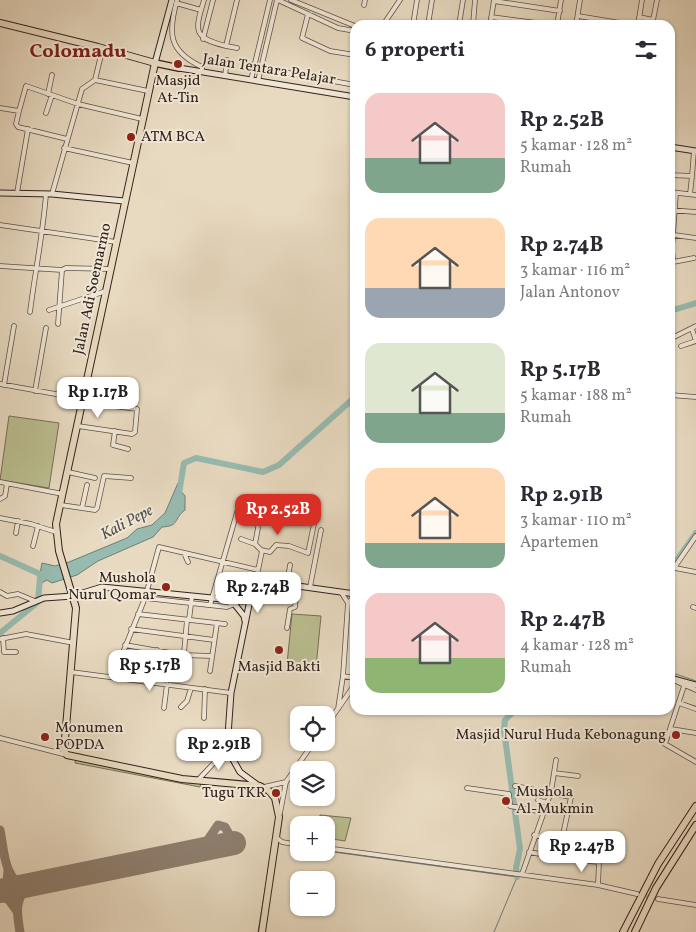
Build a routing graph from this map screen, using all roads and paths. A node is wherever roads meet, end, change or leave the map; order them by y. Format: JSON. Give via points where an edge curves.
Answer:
{"nodes":[{"id":1,"x":204,"y":0,"type":"edge"},
{"id":2,"x":212,"y":0,"type":"edge"},
{"id":3,"x":238,"y":0,"type":"edge"},
{"id":4,"x":270,"y":0,"type":"edge"},
{"id":5,"x":278,"y":0,"type":"edge"},
{"id":6,"x":290,"y":0,"type":"edge"},
{"id":7,"x":400,"y":0,"type":"edge"},
{"id":8,"x":417,"y":0,"type":"edge"},
{"id":9,"x":432,"y":0,"type":"edge"},
{"id":10,"x":463,"y":0,"type":"edge"},
{"id":11,"x":475,"y":0,"type":"edge"},
{"id":12,"x":561,"y":0,"type":"edge"},
{"id":13,"x":580,"y":0,"type":"edge"},
{"id":14,"x":642,"y":0,"type":"edge"},
{"id":15,"x":657,"y":0,"type":"edge"},
{"id":16,"x":175,"y":1,"type":"edge"},
{"id":17,"x":494,"y":1,"type":"edge"},
{"id":18,"x":201,"y":10,"type":"junction"},
{"id":19,"x":560,"y":10,"type":"junction"},
{"id":20,"x":308,"y":14,"type":"junction"},
{"id":21,"x":578,"y":16,"type":"junction"},
{"id":22,"x":639,"y":17,"type":"junction"},
{"id":23,"x":492,"y":18,"type":"joint"},
{"id":24,"x":386,"y":20,"type":"edge"},
{"id":25,"x":414,"y":20,"type":"edge"},
{"id":26,"x":429,"y":20,"type":"edge"},
{"id":27,"x":460,"y":20,"type":"edge"},
{"id":28,"x":473,"y":20,"type":"edge"},
{"id":29,"x":509,"y":20,"type":"edge"},
{"id":30,"x":559,"y":20,"type":"edge"},
{"id":31,"x":577,"y":20,"type":"edge"},
{"id":32,"x":602,"y":20,"type":"edge"},
{"id":33,"x":639,"y":20,"type":"edge"},
{"id":34,"x":646,"y":20,"type":"edge"},
{"id":35,"x":653,"y":20,"type":"edge"},
{"id":36,"x":0,"y":23,"type":"edge"},
{"id":37,"x":350,"y":24,"type":"edge"},
{"id":38,"x":350,"y":30,"type":"edge"},
{"id":39,"x":203,"y":39,"type":"junction"},
{"id":40,"x":226,"y":46,"type":"junction"},
{"id":41,"x":94,"y":47,"type":"junction"},
{"id":42,"x":237,"y":48,"type":"dead end"},
{"id":43,"x":102,"y":51,"type":"junction"},
{"id":44,"x":350,"y":54,"type":"edge"},
{"id":45,"x":227,"y":60,"type":"dead end"},
{"id":46,"x":155,"y":63,"type":"junction"},
{"id":47,"x":179,"y":68,"type":"joint"},
{"id":48,"x":261,"y":68,"type":"junction"},
{"id":49,"x":202,"y":72,"type":"junction"},
{"id":50,"x":52,"y":75,"type":"dead end"},
{"id":51,"x":225,"y":76,"type":"junction"},
{"id":52,"x":94,"y":80,"type":"junction"},
{"id":53,"x":251,"y":80,"type":"junction"},
{"id":54,"x":258,"y":81,"type":"junction"},
{"id":55,"x":350,"y":84,"type":"edge"},
{"id":56,"x":148,"y":92,"type":"junction"},
{"id":57,"x":50,"y":94,"type":"junction"},
{"id":58,"x":350,"y":96,"type":"edge"},
{"id":59,"x":78,"y":104,"type":"junction"},
{"id":60,"x":0,"y":108,"type":"edge"},
{"id":61,"x":19,"y":111,"type":"junction"},
{"id":62,"x":46,"y":113,"type":"dead end"},
{"id":63,"x":142,"y":120,"type":"junction"},
{"id":64,"x":28,"y":129,"type":"junction"},
{"id":65,"x":66,"y":139,"type":"junction"},
{"id":66,"x":64,"y":148,"type":"junction"},
{"id":67,"x":675,"y":148,"type":"edge"},
{"id":68,"x":695,"y":151,"type":"edge"},
{"id":69,"x":133,"y":163,"type":"junction"},
{"id":70,"x":675,"y":175,"type":"edge"},
{"id":71,"x":692,"y":176,"type":"junction"},
{"id":72,"x":694,"y":185,"type":"edge"},
{"id":73,"x":0,"y":193,"type":"edge"},
{"id":74,"x":17,"y":193,"type":"junction"},
{"id":75,"x":676,"y":193,"type":"joint"},
{"id":76,"x":46,"y":194,"type":"junction"},
{"id":77,"x":52,"y":194,"type":"junction"},
{"id":78,"x":690,"y":194,"type":"junction"},
{"id":79,"x":696,"y":195,"type":"edge"},
{"id":80,"x":124,"y":201,"type":"junction"},
{"id":81,"x":675,"y":210,"type":"joint"},
{"id":82,"x":696,"y":212,"type":"edge"},
{"id":83,"x":0,"y":225,"type":"edge"},
{"id":84,"x":44,"y":230,"type":"junction"},
{"id":85,"x":675,"y":235,"type":"edge"},
{"id":86,"x":696,"y":238,"type":"edge"},
{"id":87,"x":116,"y":242,"type":"junction"},
{"id":88,"x":694,"y":258,"type":"dead end"},
{"id":89,"x":675,"y":262,"type":"edge"},
{"id":90,"x":0,"y":266,"type":"edge"},
{"id":91,"x":35,"y":268,"type":"junction"},
{"id":92,"x":110,"y":269,"type":"junction"},
{"id":93,"x":62,"y":270,"type":"junction"},
{"id":94,"x":106,"y":291,"type":"junction"},
{"id":95,"x":59,"y":306,"type":"junction"},
{"id":96,"x":49,"y":310,"type":"dead end"},
{"id":97,"x":30,"y":312,"type":"dead end"},
{"id":98,"x":58,"y":324,"type":"dead end"},
{"id":99,"x":14,"y":326,"type":"dead end"},
{"id":100,"x":694,"y":327,"type":"edge"},
{"id":101,"x":46,"y":328,"type":"dead end"},
{"id":102,"x":675,"y":336,"type":"edge"},
{"id":103,"x":681,"y":346,"type":"dead end"},
{"id":104,"x":2,"y":385,"type":"edge"},
{"id":105,"x":35,"y":391,"type":"junction"},
{"id":106,"x":675,"y":395,"type":"edge"},
{"id":107,"x":696,"y":397,"type":"edge"},
{"id":108,"x":83,"y":400,"type":"junction"},
{"id":109,"x":78,"y":426,"type":"junction"},
{"id":110,"x":115,"y":431,"type":"junction"},
{"id":111,"x":128,"y":449,"type":"dead end"},
{"id":112,"x":68,"y":472,"type":"junction"},
{"id":113,"x":95,"y":478,"type":"dead end"},
{"id":114,"x":131,"y":478,"type":"dead end"},
{"id":115,"x":88,"y":481,"type":"junction"},
{"id":116,"x":0,"y":482,"type":"edge"},
{"id":117,"x":7,"y":484,"type":"junction"},
{"id":118,"x":63,"y":494,"type":"junction"},
{"id":119,"x":0,"y":499,"type":"edge"},
{"id":120,"x":60,"y":505,"type":"junction"},
{"id":121,"x":82,"y":508,"type":"junction"},
{"id":122,"x":238,"y":509,"type":"dead end"},
{"id":123,"x":0,"y":518,"type":"edge"},
{"id":124,"x":18,"y":521,"type":"junction"},
{"id":125,"x":256,"y":521,"type":"dead end"},
{"id":126,"x":314,"y":524,"type":"dead end"},
{"id":127,"x":38,"y":526,"type":"junction"},
{"id":128,"x":321,"y":530,"type":"dead end"},
{"id":129,"x":56,"y":532,"type":"junction"},
{"id":130,"x":16,"y":534,"type":"dead end"},
{"id":131,"x":696,"y":536,"type":"edge"},
{"id":132,"x":241,"y":539,"type":"dead end"},
{"id":133,"x":254,"y":544,"type":"junction"},
{"id":134,"x":33,"y":546,"type":"dead end"},
{"id":135,"x":262,"y":550,"type":"junction"},
{"id":136,"x":184,"y":553,"type":"junction"},
{"id":137,"x":188,"y":562,"type":"dead end"},
{"id":138,"x":222,"y":562,"type":"junction"},
{"id":139,"x":290,"y":565,"type":"dead end"},
{"id":140,"x":675,"y":565,"type":"edge"},
{"id":141,"x":675,"y":568,"type":"edge"},
{"id":142,"x":258,"y":570,"type":"junction"},
{"id":143,"x":696,"y":572,"type":"edge"},
{"id":144,"x":287,"y":584,"type":"junction"},
{"id":145,"x":255,"y":585,"type":"junction"},
{"id":146,"x":297,"y":585,"type":"junction"},
{"id":147,"x":310,"y":587,"type":"junction"},
{"id":148,"x":147,"y":590,"type":"junction"},
{"id":149,"x":154,"y":591,"type":"junction"},
{"id":150,"x":0,"y":592,"type":"edge"},
{"id":151,"x":342,"y":592,"type":"junction"},
{"id":152,"x":262,"y":594,"type":"dead end"},
{"id":153,"x":350,"y":594,"type":"edge"},
{"id":154,"x":73,"y":596,"type":"junction"},
{"id":155,"x":192,"y":596,"type":"junction"},
{"id":156,"x":145,"y":598,"type":"junction"},
{"id":157,"x":154,"y":598,"type":"junction"},
{"id":158,"x":36,"y":601,"type":"junction"},
{"id":159,"x":211,"y":602,"type":"junction"},
{"id":160,"x":233,"y":602,"type":"junction"},
{"id":161,"x":250,"y":602,"type":"junction"},
{"id":162,"x":348,"y":602,"type":"joint"},
{"id":163,"x":191,"y":603,"type":"junction"},
{"id":164,"x":0,"y":613,"type":"edge"},
{"id":165,"x":138,"y":614,"type":"junction"},
{"id":166,"x":188,"y":620,"type":"junction"},
{"id":167,"x":217,"y":623,"type":"junction"},
{"id":168,"x":225,"y":624,"type":"dead end"},
{"id":169,"x":245,"y":626,"type":"junction"},
{"id":170,"x":287,"y":628,"type":"dead end"},
{"id":171,"x":131,"y":629,"type":"junction"},
{"id":172,"x":186,"y":636,"type":"junction"},
{"id":173,"x":1,"y":639,"type":"edge"},
{"id":174,"x":214,"y":640,"type":"junction"},
{"id":175,"x":74,"y":643,"type":"junction"},
{"id":176,"x":125,"y":645,"type":"junction"},
{"id":177,"x":157,"y":650,"type":"junction"},
{"id":178,"x":16,"y":652,"type":"dead end"},
{"id":179,"x":184,"y":653,"type":"junction"},
{"id":180,"x":212,"y":656,"type":"junction"},
{"id":181,"x":155,"y":658,"type":"junction"},
{"id":182,"x":71,"y":672,"type":"junction"},
{"id":183,"x":210,"y":672,"type":"dead end"},
{"id":184,"x":153,"y":673,"type":"junction"},
{"id":185,"x":342,"y":676,"type":"junction"},
{"id":186,"x":113,"y":677,"type":"junction"},
{"id":187,"x":350,"y":677,"type":"edge"},
{"id":188,"x":675,"y":680,"type":"edge"},
{"id":189,"x":151,"y":683,"type":"junction"},
{"id":190,"x":167,"y":684,"type":"junction"},
{"id":191,"x":685,"y":684,"type":"junction"},
{"id":192,"x":696,"y":685,"type":"edge"},
{"id":193,"x":191,"y":688,"type":"junction"},
{"id":194,"x":205,"y":689,"type":"junction"},
{"id":195,"x":696,"y":690,"type":"edge"},
{"id":196,"x":350,"y":691,"type":"edge"},
{"id":197,"x":231,"y":693,"type":"junction"},
{"id":198,"x":679,"y":703,"type":"junction"},
{"id":199,"x":181,"y":707,"type":"dead end"},
{"id":200,"x":164,"y":708,"type":"dead end"},
{"id":201,"x":696,"y":709,"type":"edge"},
{"id":202,"x":337,"y":710,"type":"junction"},
{"id":203,"x":335,"y":713,"type":"edge"},
{"id":204,"x":204,"y":718,"type":"dead end"},
{"id":205,"x":671,"y":728,"type":"junction"},
{"id":206,"x":696,"y":733,"type":"edge"},
{"id":207,"x":0,"y":738,"type":"edge"},
{"id":208,"x":65,"y":740,"type":"junction"},
{"id":209,"x":227,"y":750,"type":"junction"},
{"id":210,"x":308,"y":751,"type":"edge"},
{"id":211,"x":49,"y":752,"type":"junction"},
{"id":212,"x":63,"y":753,"type":"junction"},
{"id":213,"x":80,"y":758,"type":"junction"},
{"id":214,"x":556,"y":760,"type":"dead end"},
{"id":215,"x":696,"y":762,"type":"edge"},
{"id":216,"x":554,"y":773,"type":"junction"},
{"id":217,"x":578,"y":776,"type":"dead end"},
{"id":218,"x":198,"y":780,"type":"junction"},
{"id":219,"x":286,"y":782,"type":"junction"},
{"id":220,"x":516,"y":786,"type":"dead end"},
{"id":221,"x":261,"y":787,"type":"junction"},
{"id":222,"x":467,"y":788,"type":"dead end"},
{"id":223,"x":551,"y":792,"type":"junction"},
{"id":224,"x":538,"y":800,"type":"dead end"},
{"id":225,"x":547,"y":802,"type":"junction"},
{"id":226,"x":696,"y":806,"type":"edge"},
{"id":227,"x":543,"y":812,"type":"junction"},
{"id":228,"x":279,"y":817,"type":"junction"},
{"id":229,"x":696,"y":825,"type":"edge"},
{"id":230,"x":534,"y":835,"type":"junction"},
{"id":231,"x":276,"y":841,"type":"junction"},
{"id":232,"x":563,"y":841,"type":"junction"},
{"id":233,"x":290,"y":843,"type":"edge"},
{"id":234,"x":335,"y":849,"type":"edge"},
{"id":235,"x":529,"y":852,"type":"junction"},
{"id":236,"x":558,"y":858,"type":"junction"},
{"id":237,"x":578,"y":860,"type":"junction"},
{"id":238,"x":519,"y":874,"type":"junction"},
{"id":239,"x":598,"y":885,"type":"junction"},
{"id":240,"x":637,"y":894,"type":"tunnel mouth"},
{"id":241,"x":658,"y":899,"type":"tunnel mouth"},
{"id":242,"x":696,"y":905,"type":"edge"},
{"id":243,"x":262,"y":932,"type":"edge"},
{"id":244,"x":624,"y":932,"type":"edge"},
{"id":245,"x":635,"y":932,"type":"edge"}],
"edges":[{"from":1,"to":18,"type":"street"},
{"from":2,"to":39,"type":"street"},
{"from":3,"to":40,"type":"street"},
{"from":4,"to":53,"type":"street"},
{"from":5,"to":20,"type":"street"},
{"from":5,"to":48,"type":"street"},
{"from":6,"to":37,"type":"street"},
{"from":7,"to":24,"type":"street"},
{"from":8,"to":25,"type":"street"},
{"from":9,"to":26,"type":"street"},
{"from":10,"to":27,"type":"street"},
{"from":11,"to":28,"type":"street"},
{"from":12,"to":19,"type":"street"},
{"from":13,"to":21,"type":"street"},
{"from":14,"to":22,"type":"street"},
{"from":15,"to":35,"type":"street"},
{"from":16,"to":18,"type":"street"},
{"from":16,"to":46,"type":"main road"},
{"from":16,"to":49,"type":"street","via":[[172,35],[185,59],[202,67]]},
{"from":17,"to":19,"type":"street"},
{"from":17,"to":23,"type":"street"},
{"from":18,"to":39,"type":"street","via":[[197,28]]},
{"from":19,"to":30,"type":"street"},
{"from":20,"to":38,"type":"street"},
{"from":20,"to":44,"type":"street","via":[[302,38],[330,50]]},
{"from":21,"to":31,"type":"street"},
{"from":21,"to":32,"type":"street"},
{"from":22,"to":33,"type":"street"},
{"from":22,"to":34,"type":"street"},
{"from":23,"to":29,"type":"street"},
{"from":36,"to":41,"type":"highway"},
{"from":39,"to":40,"type":"street"},
{"from":40,"to":42,"type":"street"},
{"from":41,"to":43,"type":"highway"},
{"from":41,"to":46,"type":"highway"},
{"from":43,"to":46,"type":"highway"},
{"from":43,"to":52,"type":"street"},
{"from":45,"to":51,"type":"street"},
{"from":46,"to":47,"type":"main road"},
{"from":46,"to":56,"type":"highway","name":"Jalan Adi Soemarmo"},
{"from":47,"to":49,"type":"main road","name":"Jalan Tentara Pelajar"},
{"from":48,"to":54,"type":"street"},
{"from":48,"to":55,"type":"street"},
{"from":49,"to":51,"type":"main road","name":"Jalan Tentara Pelajar"},
{"from":50,"to":57,"type":"street"},
{"from":51,"to":53,"type":"main road","name":"Jalan Tentara Pelajar"},
{"from":52,"to":56,"type":"street"},
{"from":52,"to":59,"type":"street","via":[[83,87]]},
{"from":53,"to":54,"type":"main road","name":"Jalan Tentara Pelajar"},
{"from":54,"to":58,"type":"main road","name":"Jalan Tentara Pelajar"},
{"from":56,"to":63,"type":"highway","name":"Jalan Adi Soemarmo"},
{"from":57,"to":59,"type":"street"},
{"from":57,"to":61,"type":"street","via":[[25,86]]},
{"from":57,"to":62,"type":"street"},
{"from":59,"to":63,"type":"street"},
{"from":59,"to":65,"type":"street"},
{"from":60,"to":61,"type":"street"},
{"from":61,"to":64,"type":"street","via":[[17,126]]},
{"from":63,"to":69,"type":"highway","name":"Jalan Adi Soemarmo"},
{"from":64,"to":65,"type":"street"},
{"from":64,"to":74,"type":"street"},
{"from":65,"to":66,"type":"street"},
{"from":66,"to":69,"type":"street"},
{"from":66,"to":77,"type":"street"},
{"from":67,"to":68,"type":"main road"},
{"from":68,"to":71,"type":"street"},
{"from":69,"to":80,"type":"highway","name":"Jalan Adi Soemarmo"},
{"from":70,"to":71,"type":"street"},
{"from":71,"to":72,"type":"street"},
{"from":72,"to":78,"type":"street"},
{"from":73,"to":74,"type":"main road"},
{"from":74,"to":76,"type":"main road"},
{"from":75,"to":78,"type":"street"},
{"from":75,"to":81,"type":"street"},
{"from":76,"to":77,"type":"main road"},
{"from":76,"to":84,"type":"street"},
{"from":77,"to":80,"type":"main road"},
{"from":78,"to":79,"type":"street"},
{"from":80,"to":87,"type":"highway","name":"Jalan Adi Soemarmo"},
{"from":81,"to":82,"type":"street"},
{"from":83,"to":84,"type":"street"},
{"from":84,"to":87,"type":"street"},
{"from":84,"to":91,"type":"street"},
{"from":85,"to":86,"type":"street"},
{"from":87,"to":92,"type":"highway","name":"Jalan Adi Soemarmo"},
{"from":88,"to":89,"type":"street"},
{"from":90,"to":91,"type":"street"},
{"from":91,"to":93,"type":"street"},
{"from":91,"to":97,"type":"street"},
{"from":92,"to":93,"type":"street"},
{"from":92,"to":94,"type":"highway","name":"Jalan Adi Soemarmo"},
{"from":93,"to":95,"type":"street"},
{"from":94,"to":95,"type":"street"},
{"from":94,"to":108,"type":"highway","name":"Jalan Adi Soemarmo"},
{"from":95,"to":96,"type":"street"},
{"from":95,"to":98,"type":"street"},
{"from":99,"to":104,"type":"street"},
{"from":100,"to":102,"type":"street"},
{"from":100,"to":103,"type":"street","via":[[696,341]]},
{"from":101,"to":105,"type":"street"},
{"from":104,"to":105,"type":"street"},
{"from":105,"to":108,"type":"street"},
{"from":106,"to":107,"type":"street"},
{"from":108,"to":109,"type":"highway","name":"Jalan Adi Soemarmo"},
{"from":108,"to":110,"type":"street","via":[[137,410],[134,433]]},
{"from":109,"to":110,"type":"street"},
{"from":109,"to":112,"type":"highway","name":"Jalan Adi Soemarmo"},
{"from":110,"to":111,"type":"street","via":[[113,446]]},
{"from":112,"to":115,"type":"street"},
{"from":112,"to":118,"type":"highway","name":"Jalan Adi Soemarmo"},
{"from":113,"to":115,"type":"street"},
{"from":114,"to":121,"type":"street","via":[[104,476],[96,509]]},
{"from":115,"to":121,"type":"street"},
{"from":116,"to":117,"type":"street"},
{"from":117,"to":118,"type":"street"},
{"from":117,"to":119,"type":"street","via":[[5,496]]},
{"from":118,"to":120,"type":"highway","name":"Jalan Adi Soemarmo"},
{"from":120,"to":121,"type":"street"},
{"from":120,"to":129,"type":"highway","name":"Jalan Adi Soemarmo"},
{"from":122,"to":138,"type":"street"},
{"from":123,"to":124,"type":"street"},
{"from":124,"to":127,"type":"street"},
{"from":124,"to":130,"type":"street"},
{"from":125,"to":133,"type":"street","via":[[258,528]]},
{"from":126,"to":135,"type":"street","via":[[308,553],[276,545],[270,552]]},
{"from":127,"to":129,"type":"street"},
{"from":127,"to":134,"type":"street"},
{"from":128,"to":147,"type":"street"},
{"from":129,"to":154,"type":"highway","name":"Jalan Adi Soemarmo"},
{"from":131,"to":140,"type":"street"},
{"from":132,"to":133,"type":"street"},
{"from":133,"to":135,"type":"street"},
{"from":135,"to":142,"type":"street"},
{"from":136,"to":137,"type":"street"},
{"from":136,"to":138,"type":"street"},
{"from":136,"to":148,"type":"street","via":[[159,548]]},
{"from":138,"to":142,"type":"street"},
{"from":138,"to":159,"type":"street"},
{"from":139,"to":144,"type":"street"},
{"from":141,"to":143,"type":"street"},
{"from":142,"to":145,"type":"street"},
{"from":144,"to":145,"type":"main road","via":[[262,581]]},
{"from":144,"to":146,"type":"main road"},
{"from":145,"to":161,"type":"main road"},
{"from":146,"to":147,"type":"main road"},
{"from":146,"to":170,"type":"street"},
{"from":147,"to":151,"type":"main road"},
{"from":148,"to":149,"type":"main road"},
{"from":148,"to":154,"type":"main road","via":[[102,587]]},
{"from":148,"to":156,"type":"street"},
{"from":149,"to":155,"type":"main road"},
{"from":149,"to":157,"type":"street"},
{"from":150,"to":158,"type":"street"},
{"from":151,"to":153,"type":"main road"},
{"from":151,"to":162,"type":"street"},
{"from":152,"to":161,"type":"street","via":[[261,604]]},
{"from":154,"to":158,"type":"main road"},
{"from":154,"to":175,"type":"highway","via":[[76,608]]},
{"from":155,"to":159,"type":"main road"},
{"from":155,"to":163,"type":"street"},
{"from":156,"to":157,"type":"street"},
{"from":156,"to":165,"type":"street"},
{"from":157,"to":163,"type":"street"},
{"from":158,"to":164,"type":"main road"},
{"from":159,"to":160,"type":"main road"},
{"from":159,"to":163,"type":"street"},
{"from":160,"to":161,"type":"main road"},
{"from":160,"to":169,"type":"main road","via":[[244,616]]},
{"from":161,"to":169,"type":"main road"},
{"from":162,"to":185,"type":"street"},
{"from":163,"to":166,"type":"street"},
{"from":165,"to":166,"type":"street"},
{"from":165,"to":171,"type":"street"},
{"from":166,"to":167,"type":"street"},
{"from":166,"to":172,"type":"street"},
{"from":167,"to":168,"type":"street"},
{"from":167,"to":174,"type":"street"},
{"from":169,"to":197,"type":"main road"},
{"from":171,"to":172,"type":"street"},
{"from":171,"to":176,"type":"street"},
{"from":172,"to":174,"type":"street"},
{"from":172,"to":179,"type":"street"},
{"from":173,"to":175,"type":"street","via":[[26,634]]},
{"from":173,"to":178,"type":"street","via":[[4,652]]},
{"from":174,"to":180,"type":"street"},
{"from":175,"to":182,"type":"highway"},
{"from":176,"to":177,"type":"street"},
{"from":176,"to":186,"type":"street"},
{"from":177,"to":179,"type":"street"},
{"from":177,"to":181,"type":"street"},
{"from":179,"to":180,"type":"street"},
{"from":180,"to":183,"type":"street"},
{"from":181,"to":184,"type":"street"},
{"from":181,"to":184,"type":"street","via":[[165,663],[161,675]]},
{"from":182,"to":186,"type":"street"},
{"from":182,"to":208,"type":"highway"},
{"from":184,"to":189,"type":"street"},
{"from":185,"to":187,"type":"street"},
{"from":185,"to":202,"type":"street"},
{"from":186,"to":189,"type":"street"},
{"from":188,"to":191,"type":"main road"},
{"from":189,"to":190,"type":"street"},
{"from":190,"to":193,"type":"street"},
{"from":190,"to":200,"type":"street"},
{"from":191,"to":192,"type":"main road"},
{"from":191,"to":195,"type":"street"},
{"from":191,"to":198,"type":"street"},
{"from":193,"to":194,"type":"street"},
{"from":193,"to":199,"type":"street","via":[[187,701]]},
{"from":194,"to":197,"type":"street"},
{"from":194,"to":204,"type":"street"},
{"from":196,"to":202,"type":"street"},
{"from":197,"to":209,"type":"main road"},
{"from":198,"to":201,"type":"street"},
{"from":198,"to":205,"type":"street"},
{"from":202,"to":203,"type":"street"},
{"from":205,"to":206,"type":"street"},
{"from":205,"to":215,"type":"street","via":[[665,744]]},
{"from":207,"to":211,"type":"street"},
{"from":208,"to":211,"type":"street","via":[[60,748]]},
{"from":208,"to":212,"type":"highway"},
{"from":208,"to":213,"type":"highway","via":[[71,753]]},
{"from":209,"to":218,"type":"street"},
{"from":209,"to":221,"type":"main road","via":[[240,772]]},
{"from":210,"to":219,"type":"street"},
{"from":211,"to":212,"type":"street"},
{"from":212,"to":213,"type":"highway"},
{"from":213,"to":218,"type":"highway"},
{"from":214,"to":216,"type":"street"},
{"from":216,"to":217,"type":"street"},
{"from":216,"to":223,"type":"street"},
{"from":218,"to":221,"type":"highway"},
{"from":219,"to":221,"type":"street"},
{"from":219,"to":228,"type":"street"},
{"from":220,"to":223,"type":"street"},
{"from":221,"to":228,"type":"highway","via":[[275,798]]},
{"from":222,"to":227,"type":"street","via":[[510,795],[514,806]]},
{"from":223,"to":225,"type":"street"},
{"from":223,"to":232,"type":"street","via":[[571,797]]},
{"from":224,"to":225,"type":"street"},
{"from":225,"to":227,"type":"street"},
{"from":226,"to":244,"type":"highway","via":[[658,864]]},
{"from":227,"to":230,"type":"street"},
{"from":228,"to":231,"type":"highway"},
{"from":229,"to":245,"type":"highway","via":[[656,888]]},
{"from":230,"to":232,"type":"street"},
{"from":230,"to":235,"type":"street"},
{"from":231,"to":233,"type":"street"},
{"from":231,"to":243,"type":"highway"},
{"from":232,"to":236,"type":"street"},
{"from":232,"to":237,"type":"street","via":[[580,843]]},
{"from":234,"to":238,"type":"street"},
{"from":235,"to":236,"type":"street"},
{"from":235,"to":238,"type":"street"},
{"from":236,"to":237,"type":"street"},
{"from":237,"to":239,"type":"street","via":[[598,862]]},
{"from":238,"to":239,"type":"street"},
{"from":239,"to":240,"type":"street"},
{"from":241,"to":242,"type":"street"}]}
